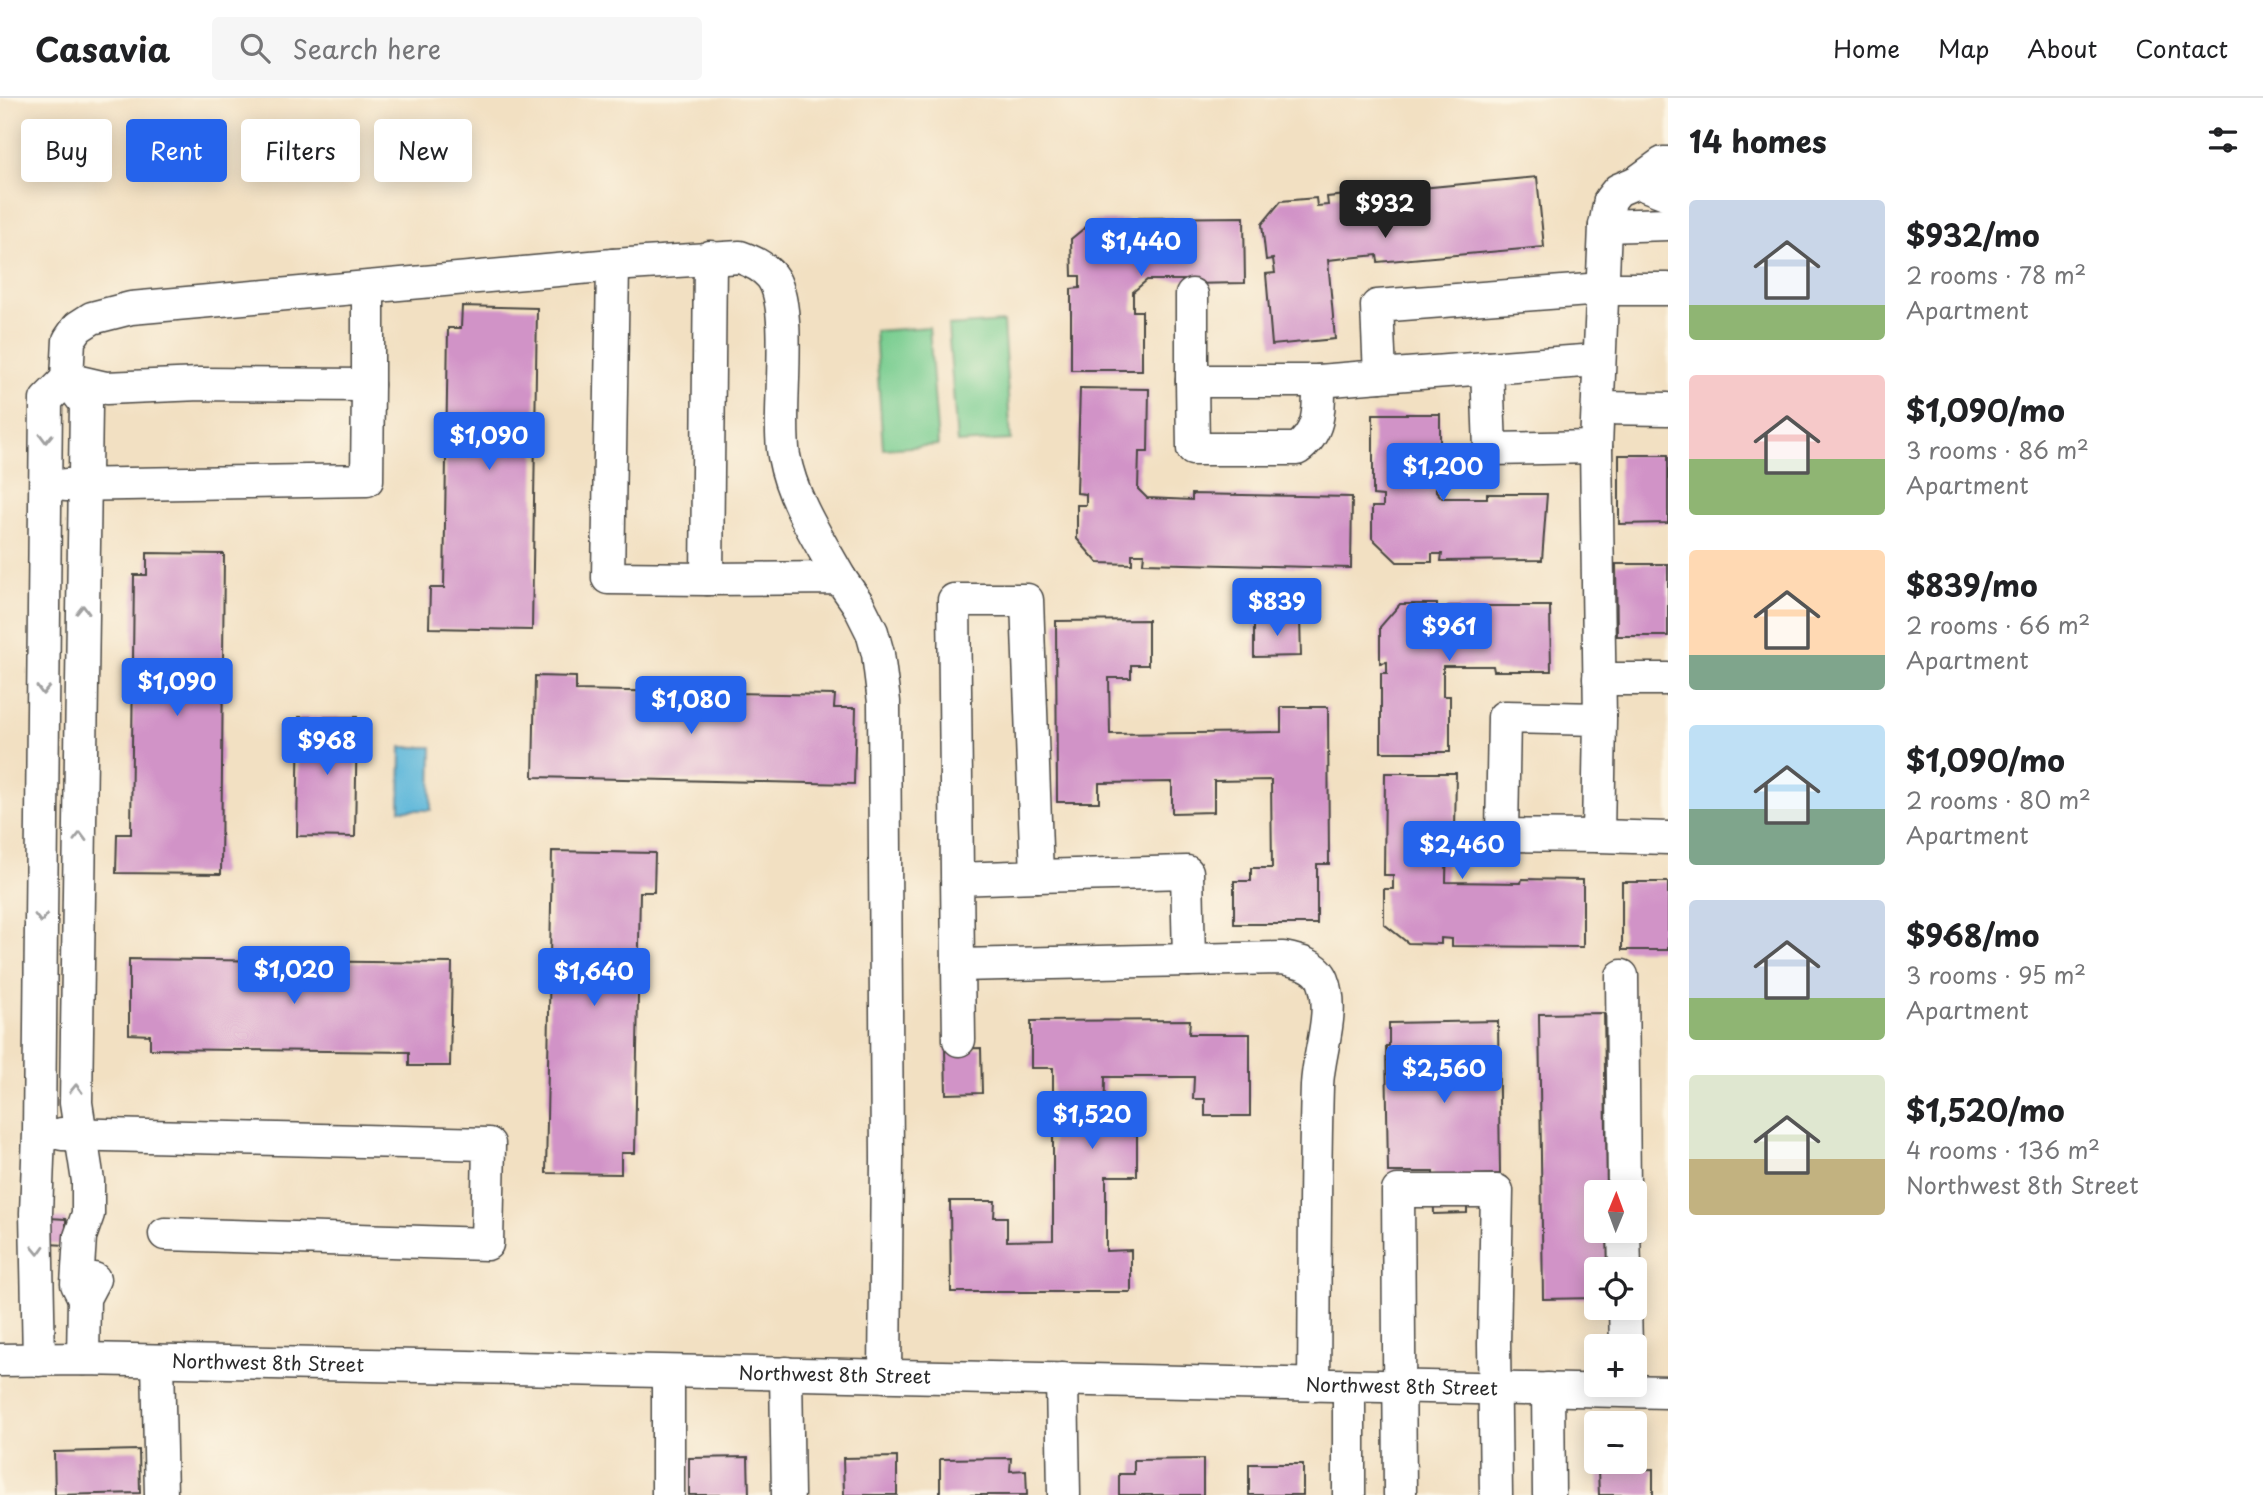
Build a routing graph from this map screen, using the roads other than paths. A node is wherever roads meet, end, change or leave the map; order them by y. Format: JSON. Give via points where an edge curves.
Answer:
{"nodes":[{"id":1,"x":1668,"y":163,"type":"edge"},
{"id":2,"x":1637,"y":182,"type":"junction"},
{"id":3,"x":1668,"y":194,"type":"edge"},
{"id":4,"x":1668,"y":224,"type":"edge"},
{"id":5,"x":1605,"y":226,"type":"junction"},
{"id":6,"x":710,"y":257,"type":"junction"},
{"id":7,"x":613,"y":265,"type":"junction"},
{"id":8,"x":368,"y":288,"type":"junction"},
{"id":9,"x":1602,"y":289,"type":"junction"},
{"id":10,"x":1668,"y":289,"type":"edge"},
{"id":11,"x":1192,"y":295,"type":"dead end"},
{"id":12,"x":1598,"y":360,"type":"junction"},
{"id":13,"x":1487,"y":368,"type":"junction"},
{"id":14,"x":1380,"y":376,"type":"junction"},
{"id":15,"x":67,"y":379,"type":"junction"},
{"id":16,"x":1319,"y":381,"type":"junction"},
{"id":17,"x":1192,"y":382,"type":"junction"},
{"id":18,"x":368,"y":385,"type":"junction"},
{"id":19,"x":1598,"y":408,"type":"junction"},
{"id":20,"x":1668,"y":409,"type":"edge"},
{"id":21,"x":1596,"y":447,"type":"junction"},
{"id":22,"x":85,"y":484,"type":"junction"},
{"id":23,"x":45,"y":485,"type":"junction"},
{"id":24,"x":840,"y":578,"type":"junction"},
{"id":25,"x":707,"y":579,"type":"junction"},
{"id":26,"x":44,"y":651,"type":"junction"},
{"id":27,"x":82,"y":651,"type":"junction"},
{"id":28,"x":1599,"y":679,"type":"junction"},
{"id":29,"x":1668,"y":679,"type":"edge"},
{"id":30,"x":1600,"y":719,"type":"junction"},
{"id":31,"x":42,"y":777,"type":"junction"},
{"id":32,"x":81,"y":778,"type":"junction"},
{"id":33,"x":1598,"y":836,"type":"junction"},
{"id":34,"x":1668,"y":838,"type":"edge"},
{"id":35,"x":1037,"y":876,"type":"junction"},
{"id":36,"x":957,"y":879,"type":"junction"},
{"id":37,"x":1189,"y":960,"type":"junction"},
{"id":38,"x":958,"y":965,"type":"junction"},
{"id":39,"x":1622,"y":976,"type":"dead end"},
{"id":40,"x":959,"y":1040,"type":"dead end"},
{"id":41,"x":39,"y":1133,"type":"junction"},
{"id":42,"x":82,"y":1134,"type":"junction"},
{"id":43,"x":1624,"y":1180,"type":"edge"},
{"id":44,"x":36,"y":1213,"type":"junction"},
{"id":45,"x":88,"y":1214,"type":"junction"},
{"id":46,"x":166,"y":1234,"type":"dead end"},
{"id":47,"x":83,"y":1359,"type":"junction"},
{"id":48,"x":0,"y":1360,"type":"edge"},
{"id":49,"x":39,"y":1360,"type":"junction"},
{"id":50,"x":158,"y":1361,"type":"junction"},
{"id":51,"x":668,"y":1372,"type":"junction"},
{"id":52,"x":786,"y":1373,"type":"junction"},
{"id":53,"x":885,"y":1376,"type":"junction"},
{"id":54,"x":1062,"y":1379,"type":"junction"},
{"id":55,"x":1314,"y":1385,"type":"junction"},
{"id":56,"x":1349,"y":1386,"type":"junction"},
{"id":57,"x":1400,"y":1386,"type":"junction"},
{"id":58,"x":1495,"y":1388,"type":"junction"},
{"id":59,"x":1548,"y":1389,"type":"junction"},
{"id":60,"x":1584,"y":1389,"type":"edge"},
{"id":61,"x":1647,"y":1390,"type":"edge"},
{"id":62,"x":1668,"y":1392,"type":"edge"},
{"id":63,"x":161,"y":1495,"type":"edge"},
{"id":64,"x":668,"y":1495,"type":"edge"},
{"id":65,"x":788,"y":1495,"type":"edge"},
{"id":66,"x":1064,"y":1495,"type":"edge"},
{"id":67,"x":1349,"y":1495,"type":"edge"},
{"id":68,"x":1401,"y":1495,"type":"edge"},
{"id":69,"x":1496,"y":1495,"type":"edge"},
{"id":70,"x":1549,"y":1495,"type":"edge"}],
"edges":[{"from":1,"to":2,"type":"street"},
{"from":2,"to":3,"type":"street"},
{"from":2,"to":5,"type":"street","via":[[1618,190],[1610,200]]},
{"from":4,"to":5,"type":"street"},
{"from":5,"to":9,"type":"street"},
{"from":6,"to":7,"type":"street"},
{"from":6,"to":24,"type":"street","via":[[740,257],[757,263],[778,289],[783,303],[784,457],[801,506]]},
{"from":6,"to":25,"type":"street"},
{"from":7,"to":8,"type":"street"},
{"from":7,"to":25,"type":"street","via":[[608,578]]},
{"from":8,"to":15,"type":"street","via":[[108,312],[78,327],[69,340]]},
{"from":8,"to":18,"type":"street"},
{"from":9,"to":10,"type":"street"},
{"from":9,"to":12,"type":"street"},
{"from":9,"to":14,"type":"street","via":[[1377,306]]},
{"from":11,"to":17,"type":"street"},
{"from":12,"to":13,"type":"street"},
{"from":12,"to":19,"type":"street"},
{"from":13,"to":14,"type":"street"},
{"from":13,"to":21,"type":"street","via":[[1490,449]]},
{"from":14,"to":16,"type":"street"},
{"from":15,"to":18,"type":"street","via":[[106,388]]},
{"from":15,"to":22,"type":"street","via":[[86,404]]},
{"from":15,"to":23,"type":"street","one_way":true,"via":[[46,401]]},
{"from":16,"to":17,"type":"street"},
{"from":16,"to":17,"type":"street","via":[[1319,421],[1297,449],[1193,449]]},
{"from":18,"to":22,"type":"street","via":[[368,480]]},
{"from":19,"to":20,"type":"street"},
{"from":19,"to":21,"type":"street"},
{"from":21,"to":28,"type":"street"},
{"from":22,"to":23,"type":"street"},
{"from":27,"to":22,"type":"street","one_way":true},
{"from":23,"to":26,"type":"street"},
{"from":24,"to":25,"type":"street"},
{"from":24,"to":53,"type":"street","via":[[872,632],[884,702]]},
{"from":26,"to":27,"type":"street"},
{"from":26,"to":31,"type":"street","one_way":true},
{"from":27,"to":32,"type":"street"},
{"from":28,"to":29,"type":"street"},
{"from":28,"to":30,"type":"street"},
{"from":30,"to":33,"type":"street"},
{"from":30,"to":33,"type":"street","via":[[1504,716],[1502,835]]},
{"from":31,"to":32,"type":"street"},
{"from":31,"to":41,"type":"street","one_way":true},
{"from":42,"to":32,"type":"street","one_way":true,"via":[[76,1103]]},
{"from":33,"to":34,"type":"street"},
{"from":35,"to":36,"type":"street"},
{"from":35,"to":36,"type":"street","via":[[1027,600],[954,600]]},
{"from":35,"to":37,"type":"street","via":[[1187,872]]},
{"from":36,"to":38,"type":"street"},
{"from":37,"to":38,"type":"street"},
{"from":37,"to":55,"type":"street","via":[[1283,958],[1301,962],[1322,977],[1327,1009],[1317,1085]]},
{"from":38,"to":40,"type":"street"},
{"from":39,"to":43,"type":"street"},
{"from":41,"to":42,"type":"street"},
{"from":41,"to":44,"type":"street"},
{"from":42,"to":45,"type":"street"},
{"from":42,"to":46,"type":"street","via":[[489,1144],[487,1244]]},
{"from":44,"to":45,"type":"street","via":[[50,1200],[61,1199]]},
{"from":44,"to":49,"type":"street","one_way":true},
{"from":45,"to":47,"type":"street","via":[[102,1234],[99,1269],[84,1298]]},
{"from":47,"to":49,"type":"street","name":"Northwest 8th Street"},
{"from":47,"to":50,"type":"street","name":"Northwest 8th Street"},
{"from":48,"to":49,"type":"street","name":"Northwest 8th Street"},
{"from":50,"to":51,"type":"street","name":"Northwest 8th Street"},
{"from":50,"to":63,"type":"street"},
{"from":51,"to":52,"type":"street","name":"Northwest 8th Street"},
{"from":51,"to":64,"type":"street"},
{"from":52,"to":53,"type":"street","name":"Northwest 8th Street"},
{"from":52,"to":65,"type":"street"},
{"from":53,"to":54,"type":"street","name":"Northwest 8th Street"},
{"from":54,"to":55,"type":"street","name":"Northwest 8th Street"},
{"from":54,"to":66,"type":"street"},
{"from":55,"to":56,"type":"street","name":"Northwest 8th Street"},
{"from":56,"to":57,"type":"street","name":"Northwest 8th Street"},
{"from":56,"to":67,"type":"street"},
{"from":57,"to":58,"type":"street","name":"Northwest 8th Street"},
{"from":57,"to":58,"type":"street","via":[[1398,1191],[1497,1191]]},
{"from":57,"to":68,"type":"street"},
{"from":58,"to":59,"type":"street","name":"Northwest 8th Street"},
{"from":58,"to":69,"type":"street"},
{"from":59,"to":60,"type":"street","name":"Northwest 8th Street"},
{"from":59,"to":70,"type":"street"},
{"from":61,"to":62,"type":"street","name":"Northwest 8th Street"}]}
